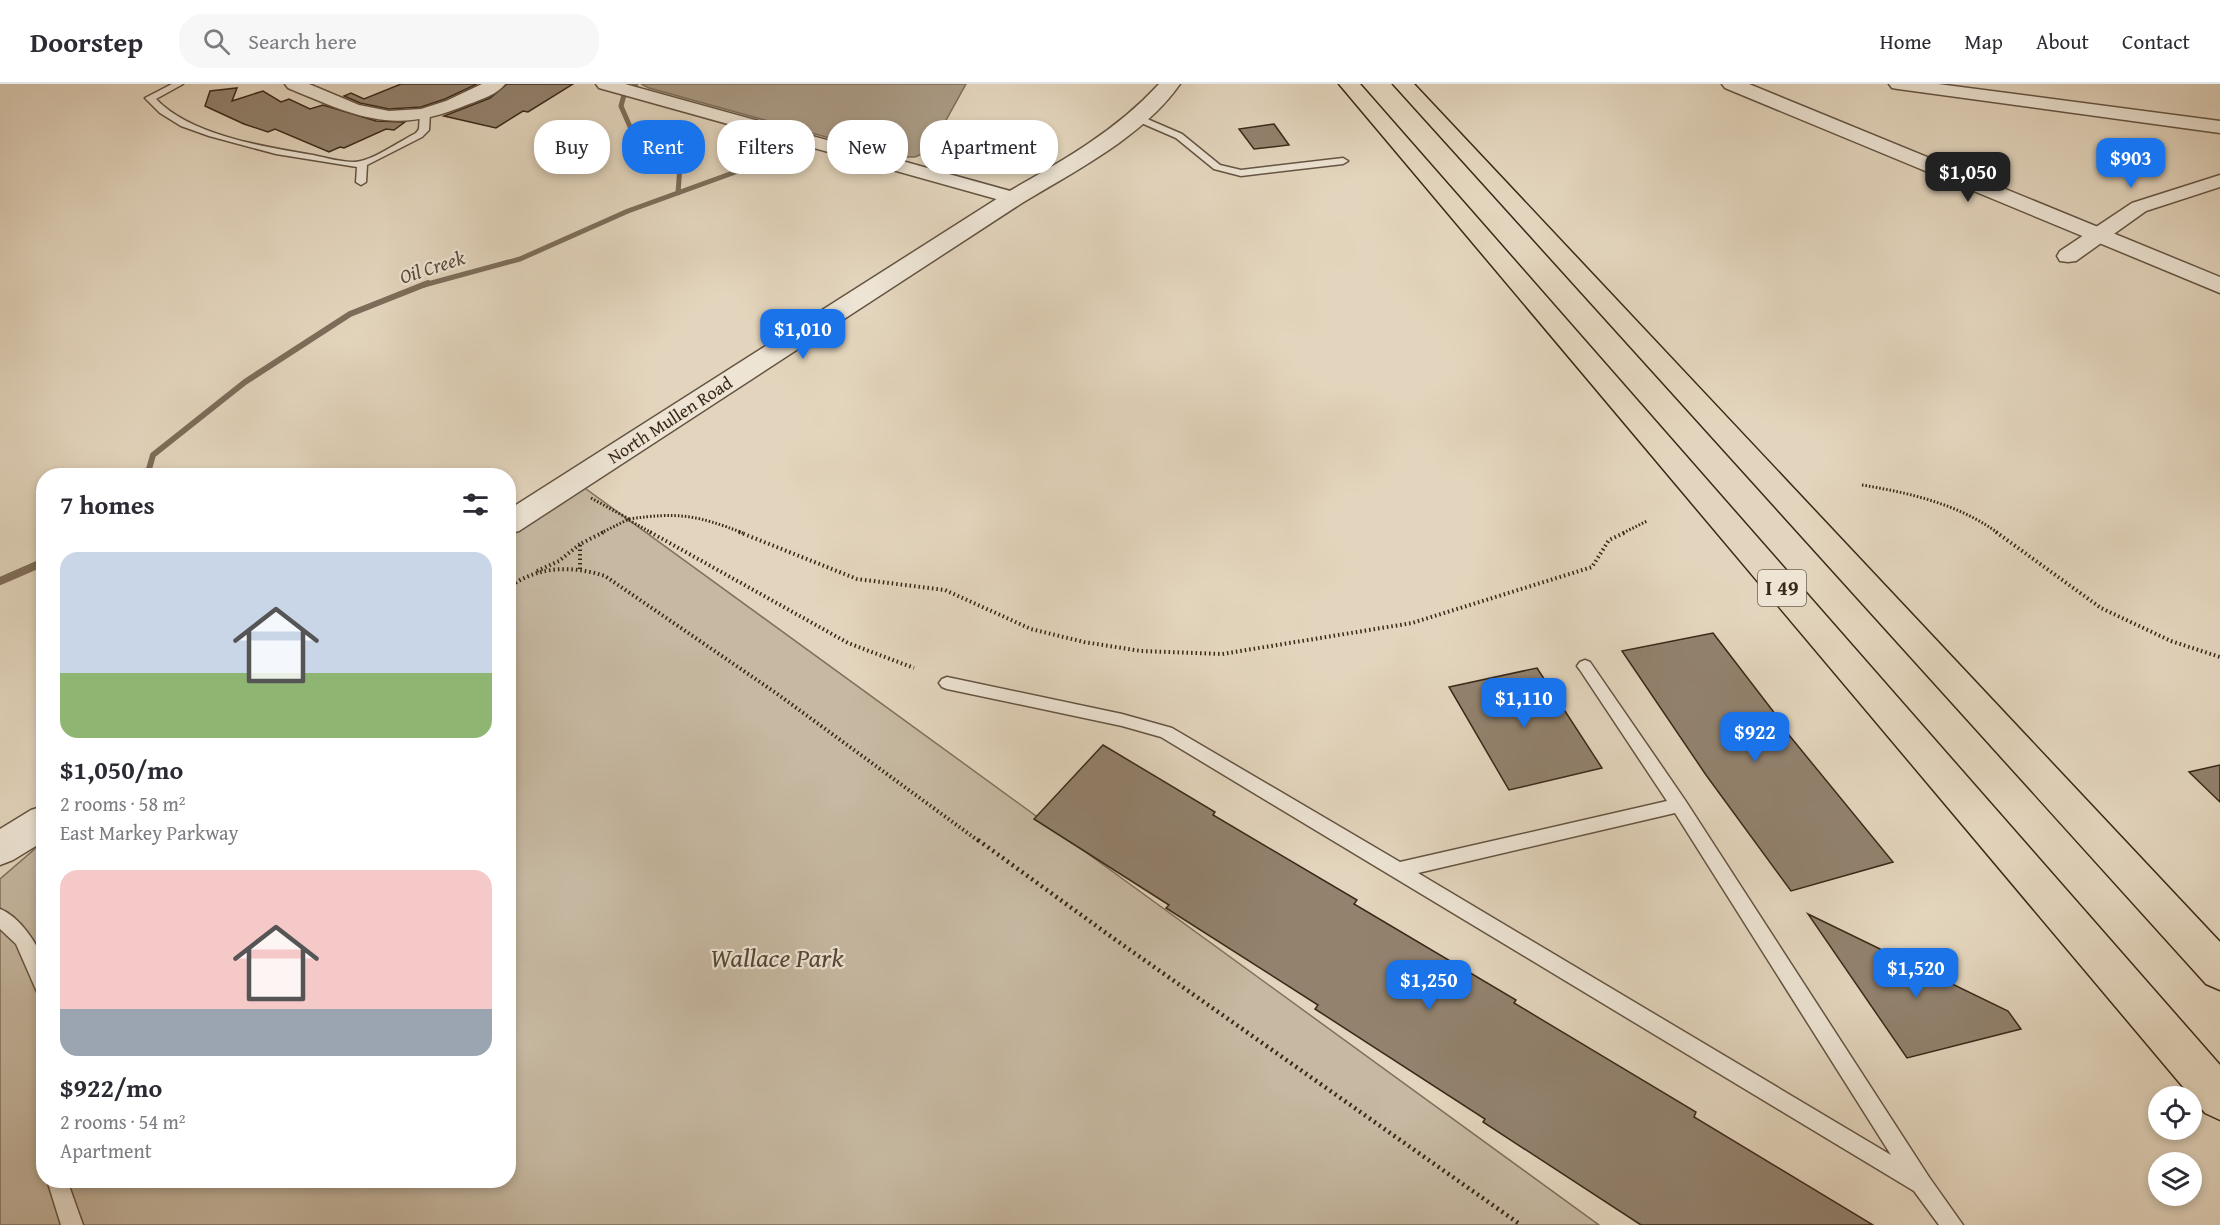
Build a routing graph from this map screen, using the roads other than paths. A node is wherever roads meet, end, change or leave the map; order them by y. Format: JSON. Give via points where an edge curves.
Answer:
{"nodes":[{"id":1,"x":179,"y":84,"type":"edge"},
{"id":2,"x":294,"y":84,"type":"edge"},
{"id":3,"x":496,"y":84,"type":"edge"},
{"id":4,"x":605,"y":84,"type":"edge"},
{"id":5,"x":1170,"y":84,"type":"edge"},
{"id":6,"x":1349,"y":84,"type":"edge"},
{"id":7,"x":1403,"y":84,"type":"edge"},
{"id":8,"x":1732,"y":84,"type":"edge"},
{"id":9,"x":1773,"y":84,"type":"edge"},
{"id":10,"x":1898,"y":84,"type":"edge"},
{"id":11,"x":1919,"y":85,"type":"edge"},
{"id":12,"x":424,"y":113,"type":"junction"},
{"id":13,"x":1135,"y":117,"type":"junction"},
{"id":14,"x":2220,"y":127,"type":"edge"},
{"id":15,"x":1343,"y":161,"type":"dead end"},
{"id":16,"x":362,"y":164,"type":"junction"},
{"id":17,"x":2220,"y":181,"type":"edge"},
{"id":18,"x":361,"y":182,"type":"dead end"},
{"id":19,"x":1014,"y":198,"type":"junction"},
{"id":20,"x":2106,"y":229,"type":"junction"},
{"id":21,"x":2068,"y":256,"type":"dead end"},
{"id":22,"x":2220,"y":265,"type":"edge"},
{"id":23,"x":2220,"y":286,"type":"edge"},
{"id":24,"x":516,"y":519,"type":"edge"},
{"id":25,"x":1585,"y":666,"type":"dead end"},
{"id":26,"x":947,"y":682,"type":"dead end"},
{"id":27,"x":1679,"y":805,"type":"junction"},
{"id":28,"x":36,"y":826,"type":"edge"},
{"id":29,"x":0,"y":849,"type":"edge"},
{"id":30,"x":1398,"y":870,"type":"junction"},
{"id":31,"x":0,"y":917,"type":"edge"},
{"id":32,"x":36,"y":969,"type":"edge"},
{"id":33,"x":2220,"y":971,"type":"edge"},
{"id":34,"x":2220,"y":1098,"type":"edge"},
{"id":35,"x":1921,"y":1184,"type":"junction"},
{"id":36,"x":60,"y":1188,"type":"edge"},
{"id":37,"x":72,"y":1225,"type":"edge"},
{"id":38,"x":1952,"y":1225,"type":"edge"}],
"edges":[{"from":1,"to":16,"type":"lane","via":[[150,98],[180,122],[278,152]]},
{"from":2,"to":12,"type":"street","via":[[370,114]]},
{"from":3,"to":12,"type":"street","via":[[449,107]]},
{"from":4,"to":19,"type":"street"},
{"from":5,"to":13,"type":"street","name":"North Mullen Road"},
{"from":6,"to":34,"type":"highway","number":"I 49"},
{"from":7,"to":33,"type":"highway","number":"I 49"},
{"from":8,"to":20,"type":"street"},
{"from":9,"to":20,"type":"street"},
{"from":10,"to":11,"type":"street"},
{"from":11,"to":14,"type":"street"},
{"from":12,"to":16,"type":"lane","via":[[424,130],[419,135]]},
{"from":13,"to":15,"type":"lane","via":[[1179,136],[1217,167],[1233,171]]},
{"from":13,"to":19,"type":"street","name":"North Mullen Road","via":[[1087,154]]},
{"from":16,"to":18,"type":"lane"},
{"from":17,"to":20,"type":"street","via":[[2139,207]]},
{"from":19,"to":24,"type":"street","name":"North Mullen Road"},
{"from":20,"to":21,"type":"street"},
{"from":20,"to":22,"type":"street"},
{"from":20,"to":23,"type":"street"},
{"from":25,"to":27,"type":"lane"},
{"from":26,"to":30,"type":"lane","via":[[1166,732]]},
{"from":27,"to":30,"type":"lane"},
{"from":27,"to":35,"type":"lane"},
{"from":28,"to":29,"type":"street"},
{"from":30,"to":35,"type":"lane"},
{"from":31,"to":32,"type":"lane","via":[[22,938]]},
{"from":35,"to":38,"type":"lane"},
{"from":36,"to":37,"type":"lane"}]}
